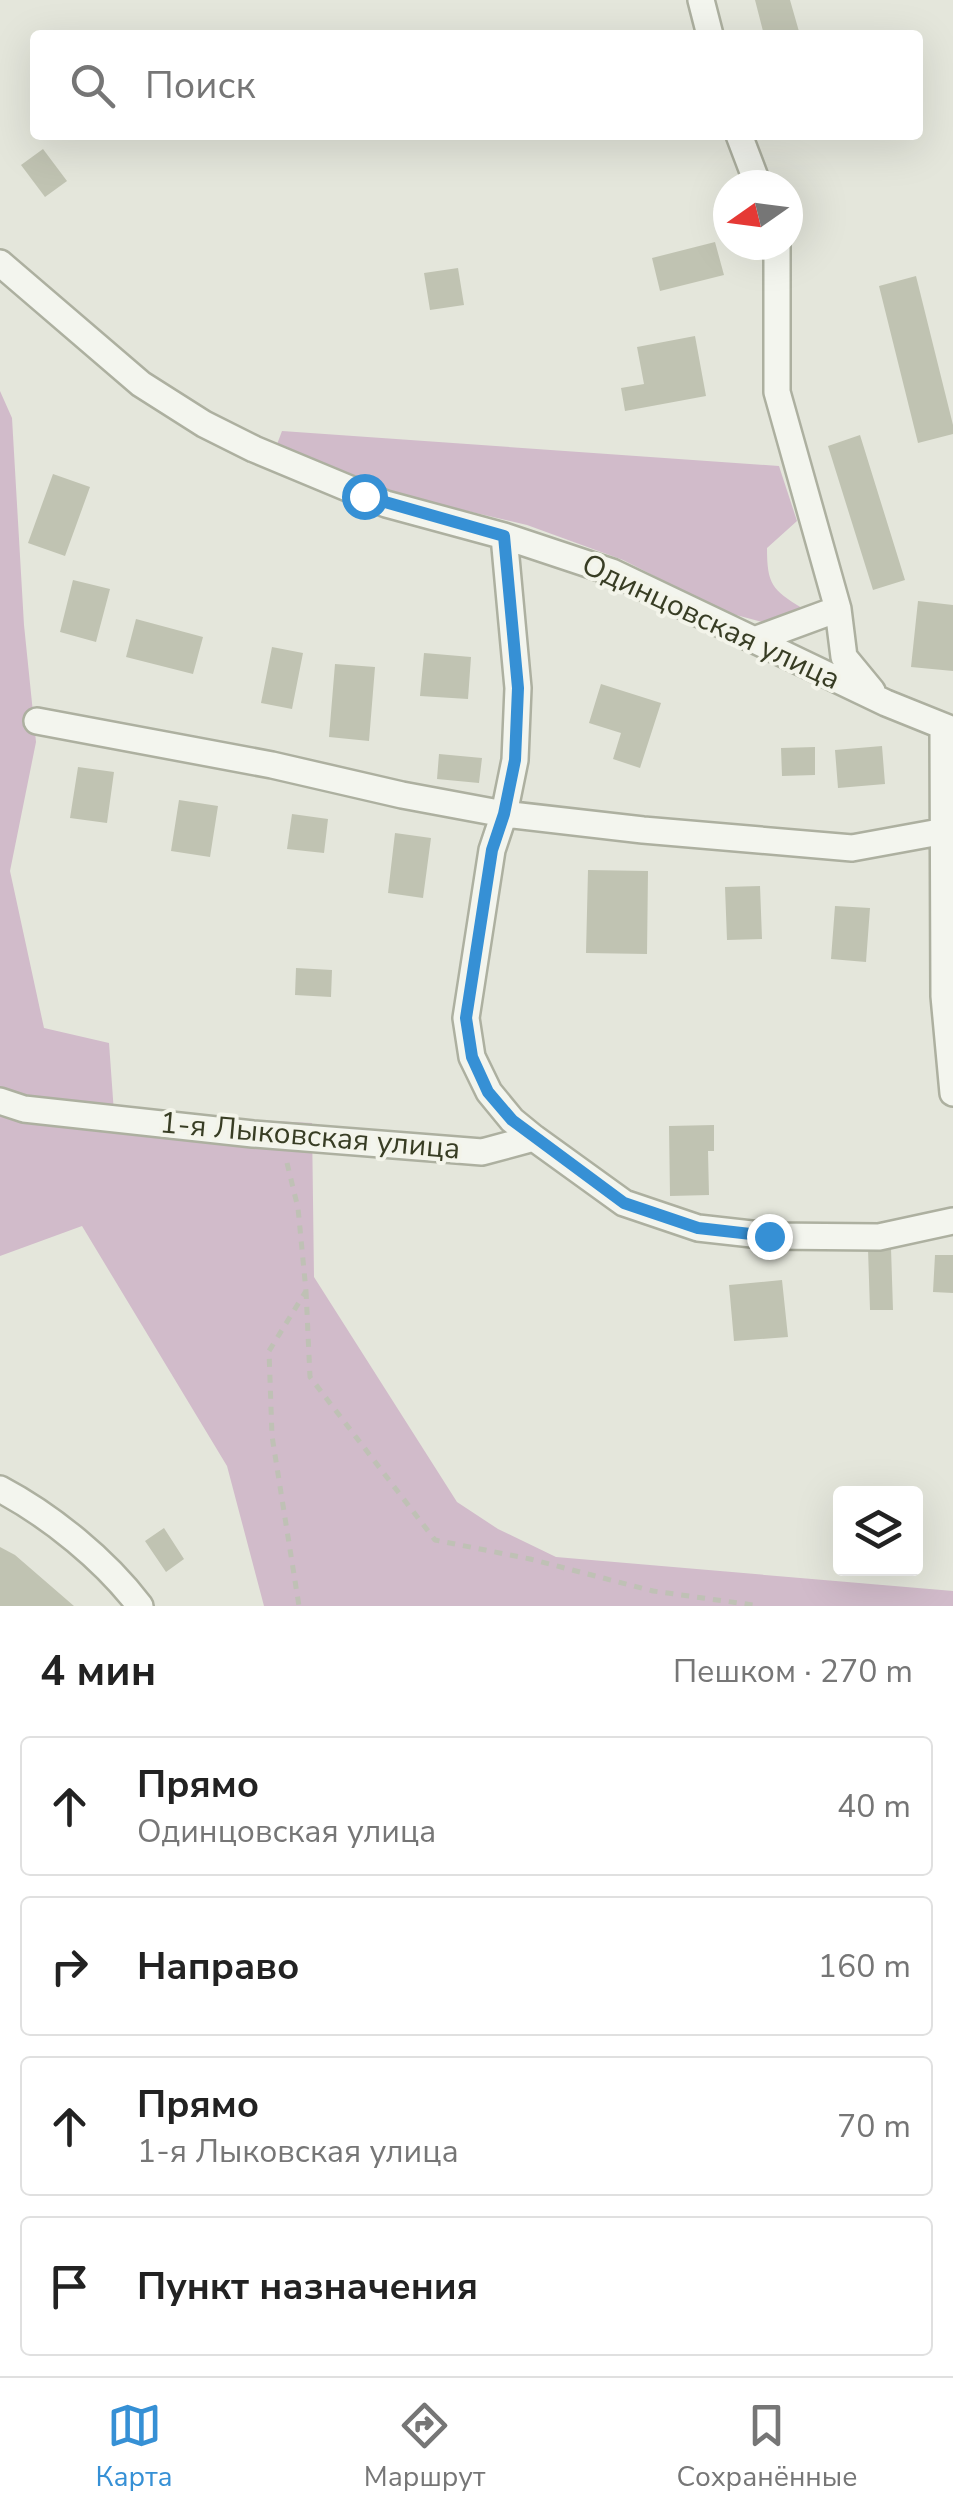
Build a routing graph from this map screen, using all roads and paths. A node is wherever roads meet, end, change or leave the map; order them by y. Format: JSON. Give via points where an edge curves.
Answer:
{"nodes":[{"id":1,"x":702,"y":0,"type":"edge"},
{"id":2,"x":709,"y":30,"type":"edge"},
{"id":3,"x":741,"y":140,"type":"edge"},
{"id":4,"x":752,"y":170,"type":"edge"},
{"id":5,"x":777,"y":260,"type":"edge"},
{"id":6,"x":0,"y":263,"type":"edge"},
{"id":7,"x":504,"y":536,"type":"junction"},
{"id":8,"x":838,"y":609,"type":"junction"},
{"id":9,"x":754,"y":640,"type":"junction"},
{"id":10,"x":886,"y":703,"type":"junction"},
{"id":11,"x":37,"y":721,"type":"dead end"},
{"id":12,"x":948,"y":729,"type":"edge"},
{"id":13,"x":504,"y":814,"type":"junction"},
{"id":14,"x":945,"y":832,"type":"junction"},
{"id":15,"x":953,"y":1093,"type":"edge"},
{"id":16,"x":0,"y":1101,"type":"edge"},
{"id":17,"x":280,"y":1136,"type":"junction"},
{"id":18,"x":534,"y":1138,"type":"junction"},
{"id":19,"x":953,"y":1221,"type":"edge"},
{"id":20,"x":306,"y":1291,"type":"junction"},
{"id":21,"x":0,"y":1489,"type":"edge"},
{"id":22,"x":140,"y":1606,"type":"edge"},
{"id":23,"x":299,"y":1606,"type":"edge"},
{"id":24,"x":760,"y":1606,"type":"edge"}],
"edges":[{"from":1,"to":2,"type":"street"},
{"from":3,"to":4,"type":"street"},
{"from":5,"to":8,"type":"street","via":[[776,392]]},
{"from":6,"to":7,"type":"street","name":"Одинцовская улица","via":[[140,384],[204,424],[364,496]]},
{"from":7,"to":9,"type":"street","name":"Одинцовская улица","via":[[612,572]]},
{"from":7,"to":13,"type":"street","via":[[518,688]]},
{"from":8,"to":9,"type":"street"},
{"from":8,"to":10,"type":"street","via":[[844,656]]},
{"from":9,"to":10,"type":"street","name":"Одинцовская улица"},
{"from":10,"to":12,"type":"street","name":"Одинцовская улица"},
{"from":11,"to":13,"type":"street"},
{"from":12,"to":14,"type":"street"},
{"from":13,"to":14,"type":"street","via":[[852,848]]},
{"from":13,"to":18,"type":"street","via":[[492,850],[466,1018],[472,1057],[488,1092]]},
{"from":14,"to":15,"type":"street","via":[[944,996]]},
{"from":16,"to":17,"type":"street","name":"1-я Лыковская улица"},
{"from":17,"to":18,"type":"street","name":"1-я Лыковская улица","via":[[482,1152]]},
{"from":17,"to":20,"type":"path","via":[[298,1208]]},
{"from":18,"to":19,"type":"street","via":[[624,1203],[698,1228],[878,1237]]},
{"from":20,"to":23,"type":"path","via":[[269,1350],[272,1436]]},
{"from":20,"to":24,"type":"path","via":[[310,1377],[435,1540],[653,1591]]},
{"from":21,"to":22,"type":"street","via":[[76,1542]]}]}
